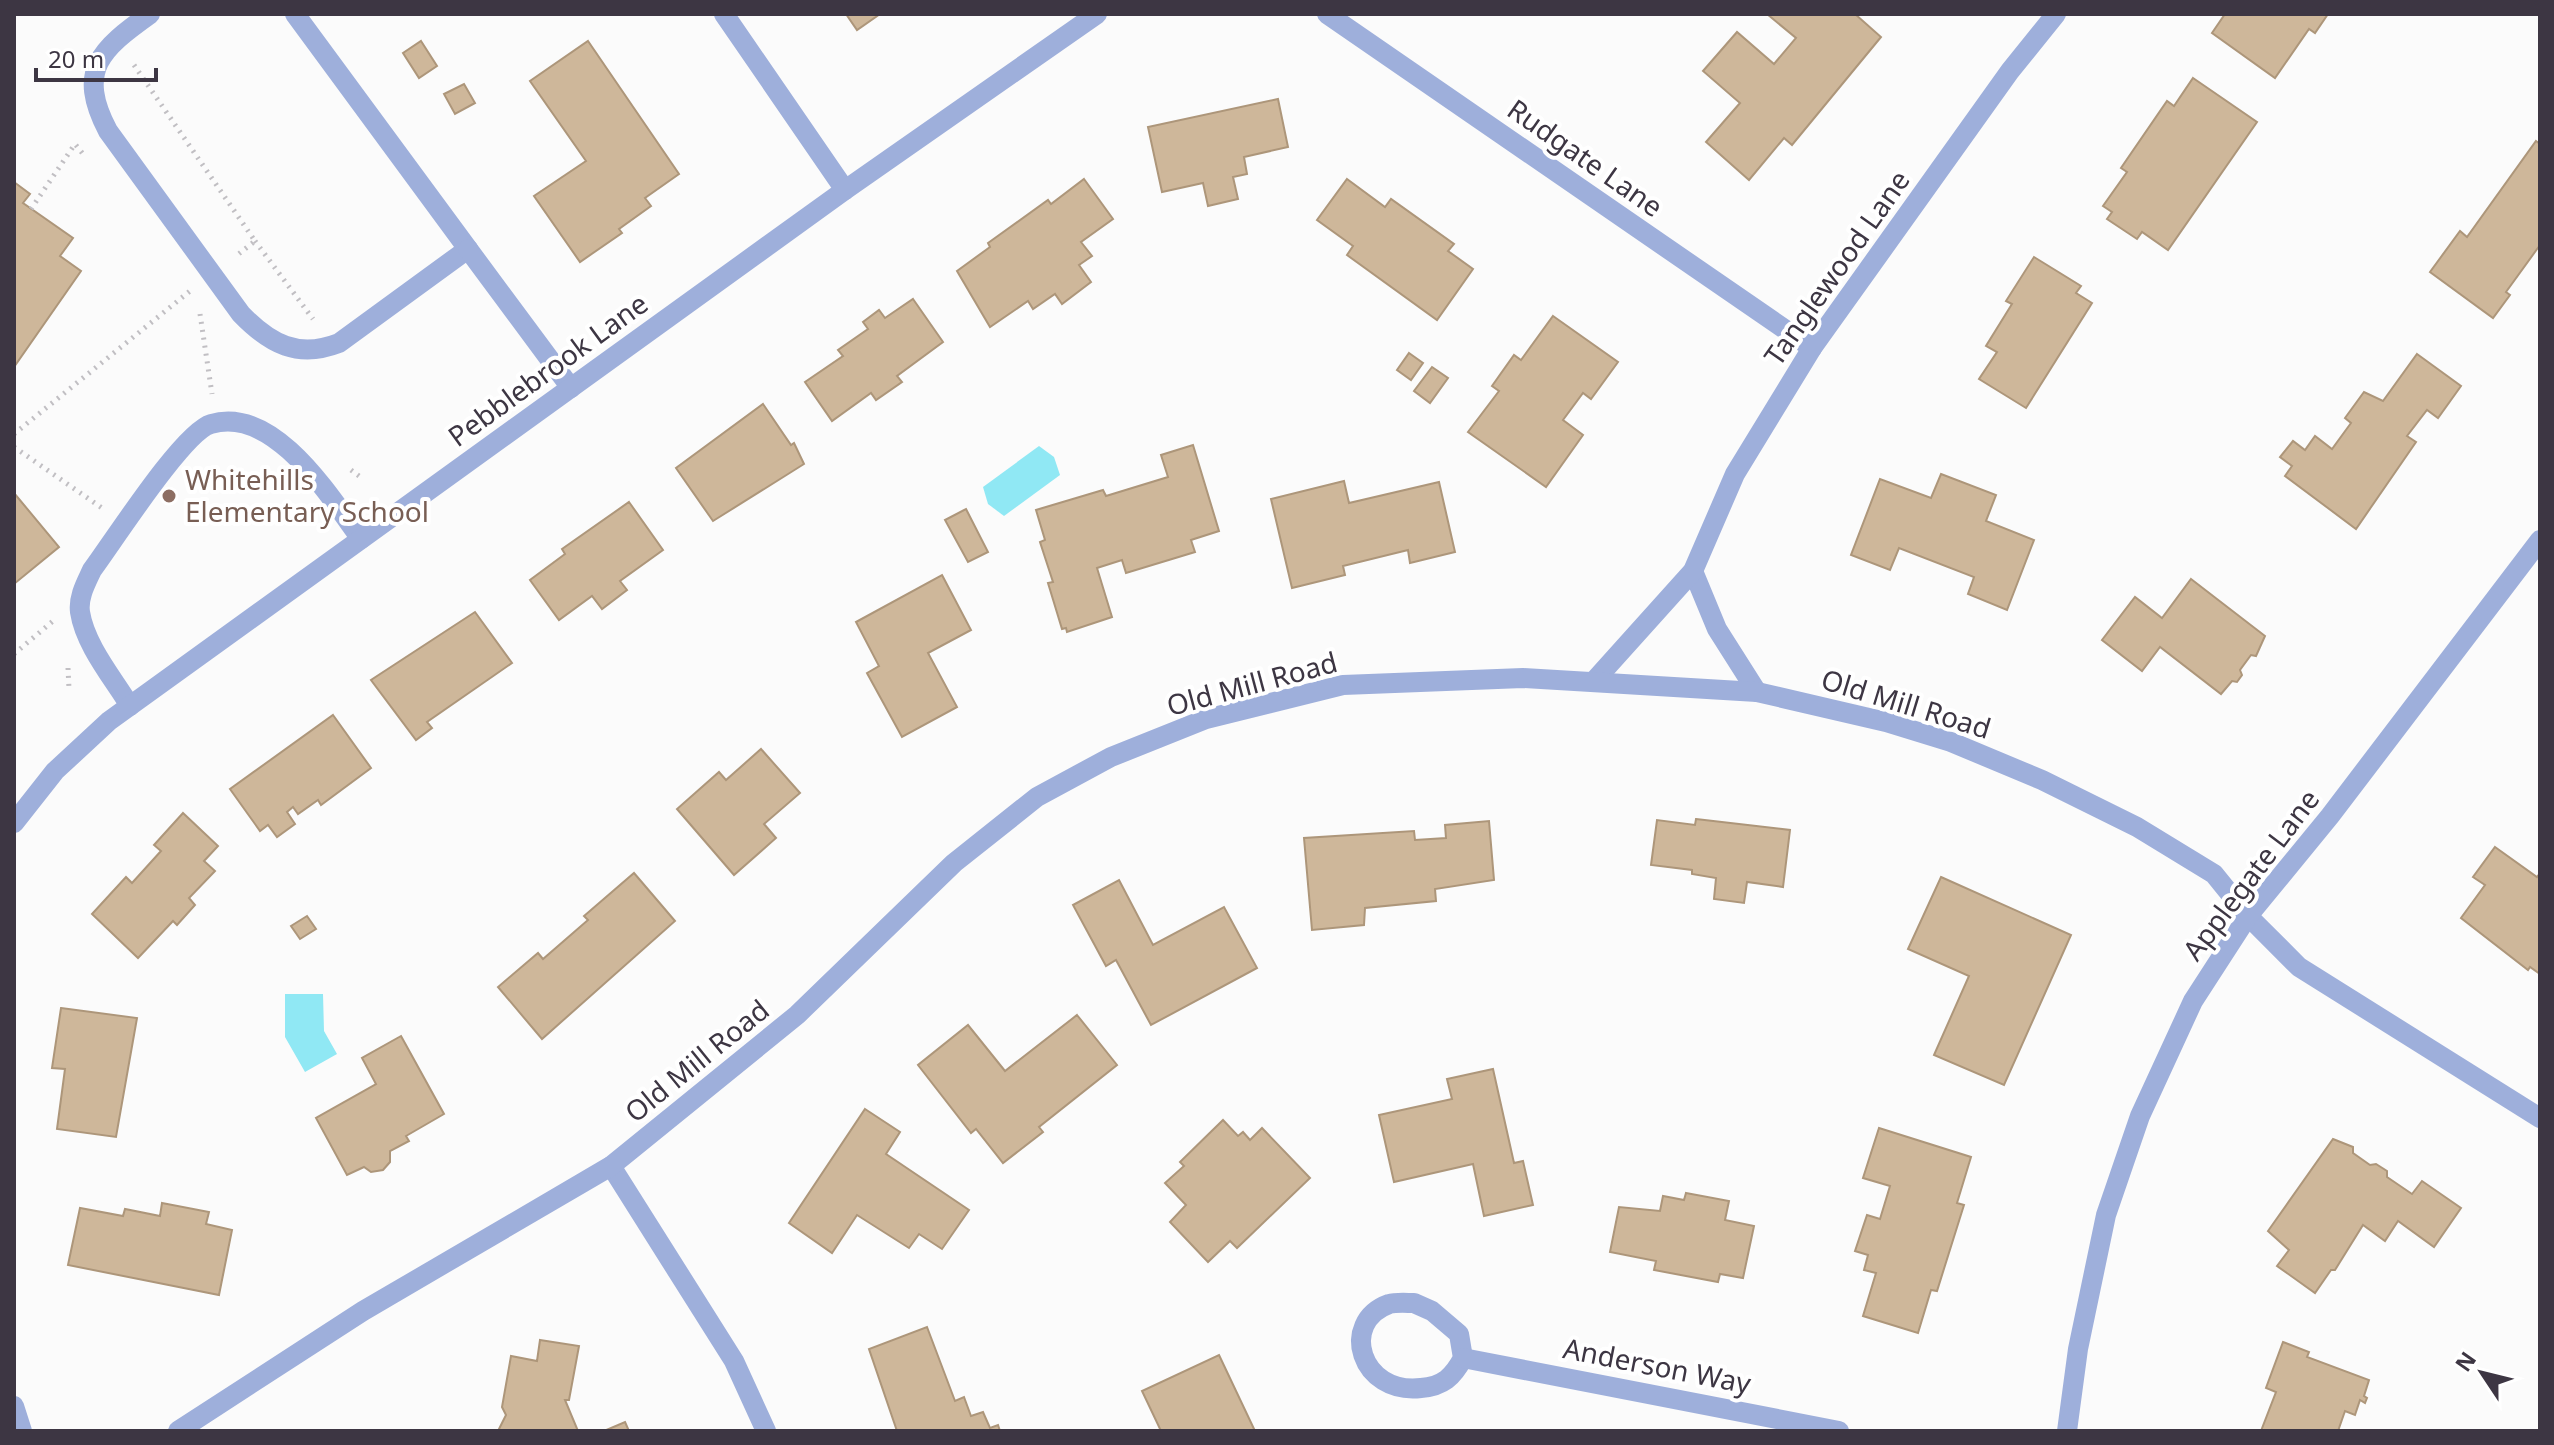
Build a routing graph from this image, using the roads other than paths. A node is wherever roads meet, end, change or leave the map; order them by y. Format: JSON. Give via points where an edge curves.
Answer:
{"nodes":[{"id":1,"x":150,"y":14,"type":"edge"},
{"id":2,"x":295,"y":14,"type":"edge"},
{"id":3,"x":724,"y":14,"type":"edge"},
{"id":4,"x":1097,"y":14,"type":"edge"},
{"id":5,"x":1327,"y":14,"type":"edge"},
{"id":6,"x":2056,"y":14,"type":"edge"},
{"id":7,"x":845,"y":190,"type":"junction"},
{"id":8,"x":468,"y":249,"type":"junction"},
{"id":9,"x":1812,"y":348,"type":"junction"},
{"id":10,"x":571,"y":388,"type":"junction"},
{"id":11,"x":361,"y":539,"type":"junction"},
{"id":12,"x":2540,"y":540,"type":"edge"},
{"id":13,"x":1693,"y":571,"type":"junction"},
{"id":14,"x":1595,"y":680,"type":"junction"},
{"id":15,"x":1757,"y":692,"type":"junction"},
{"id":16,"x":130,"y":706,"type":"junction"},
{"id":17,"x":14,"y":823,"type":"edge"},
{"id":18,"x":2248,"y":916,"type":"junction"},
{"id":19,"x":2540,"y":1118,"type":"edge"},
{"id":20,"x":611,"y":1166,"type":"junction"},
{"id":21,"x":1463,"y":1358,"type":"junction"},
{"id":22,"x":14,"y":1406,"type":"edge"},
{"id":23,"x":22,"y":1431,"type":"edge"},
{"id":24,"x":178,"y":1431,"type":"edge"},
{"id":25,"x":766,"y":1431,"type":"edge"},
{"id":26,"x":1839,"y":1431,"type":"edge"},
{"id":27,"x":2067,"y":1431,"type":"edge"}],
"edges":[{"from":1,"to":8,"type":"street","via":[[103,53],[92,77],[94,105],[263,338],[319,351],[339,343]]},
{"from":2,"to":8,"type":"street"},
{"from":3,"to":7,"type":"street"},
{"from":4,"to":7,"type":"street","name":"Pebblebrook Lane"},
{"from":5,"to":9,"type":"street","name":"Rudgate Lane"},
{"from":6,"to":9,"type":"street","name":"Tanglewood Lane"},
{"from":7,"to":10,"type":"street","name":"Pebblebrook Lane"},
{"from":8,"to":10,"type":"street"},
{"from":9,"to":13,"type":"street","name":"Tanglewood Lane","via":[[1735,474]]},
{"from":10,"to":11,"type":"street","name":"Pebblebrook Lane"},
{"from":11,"to":16,"type":"street","name":"Pebblebrook Lane"},
{"from":11,"to":16,"type":"street","via":[[318,481],[279,441],[257,427],[209,424],[186,442],[82,591],[80,611],[90,641]]},
{"from":12,"to":18,"type":"street","name":"Applegate Lane"},
{"from":13,"to":14,"type":"street","name":"Tanglewood Lane"},
{"from":13,"to":15,"type":"street","via":[[1717,629]]},
{"from":14,"to":15,"type":"street","name":"Old Mill Road"},
{"from":14,"to":20,"type":"street","name":"Old Mill Road","via":[[1343,685],[1206,719],[1111,757],[1037,797],[954,863],[797,1015]]},
{"from":15,"to":18,"type":"street","name":"Old Mill Road","via":[[1951,742],[2042,780],[2137,827],[2214,874]]},
{"from":16,"to":17,"type":"street","name":"Pebblebrook Lane","via":[[55,771]]},
{"from":18,"to":19,"type":"street","name":"Old Mill Road","via":[[2299,967]]},
{"from":18,"to":27,"type":"street","name":"Applegate Lane","via":[[2193,1001],[2140,1116],[2106,1215]]},
{"from":20,"to":24,"type":"street","name":"Old Mill Road","via":[[363,1311]]},
{"from":20,"to":25,"type":"street","via":[[734,1361]]},
{"from":21,"to":21,"type":"street","via":[[1459,1334],[1414,1303],[1390,1304],[1377,1313],[1361,1343],[1369,1370],[1379,1380],[1408,1390],[1447,1381]]},
{"from":21,"to":26,"type":"street","name":"Anderson Way"},
{"from":22,"to":23,"type":"street"}]}
